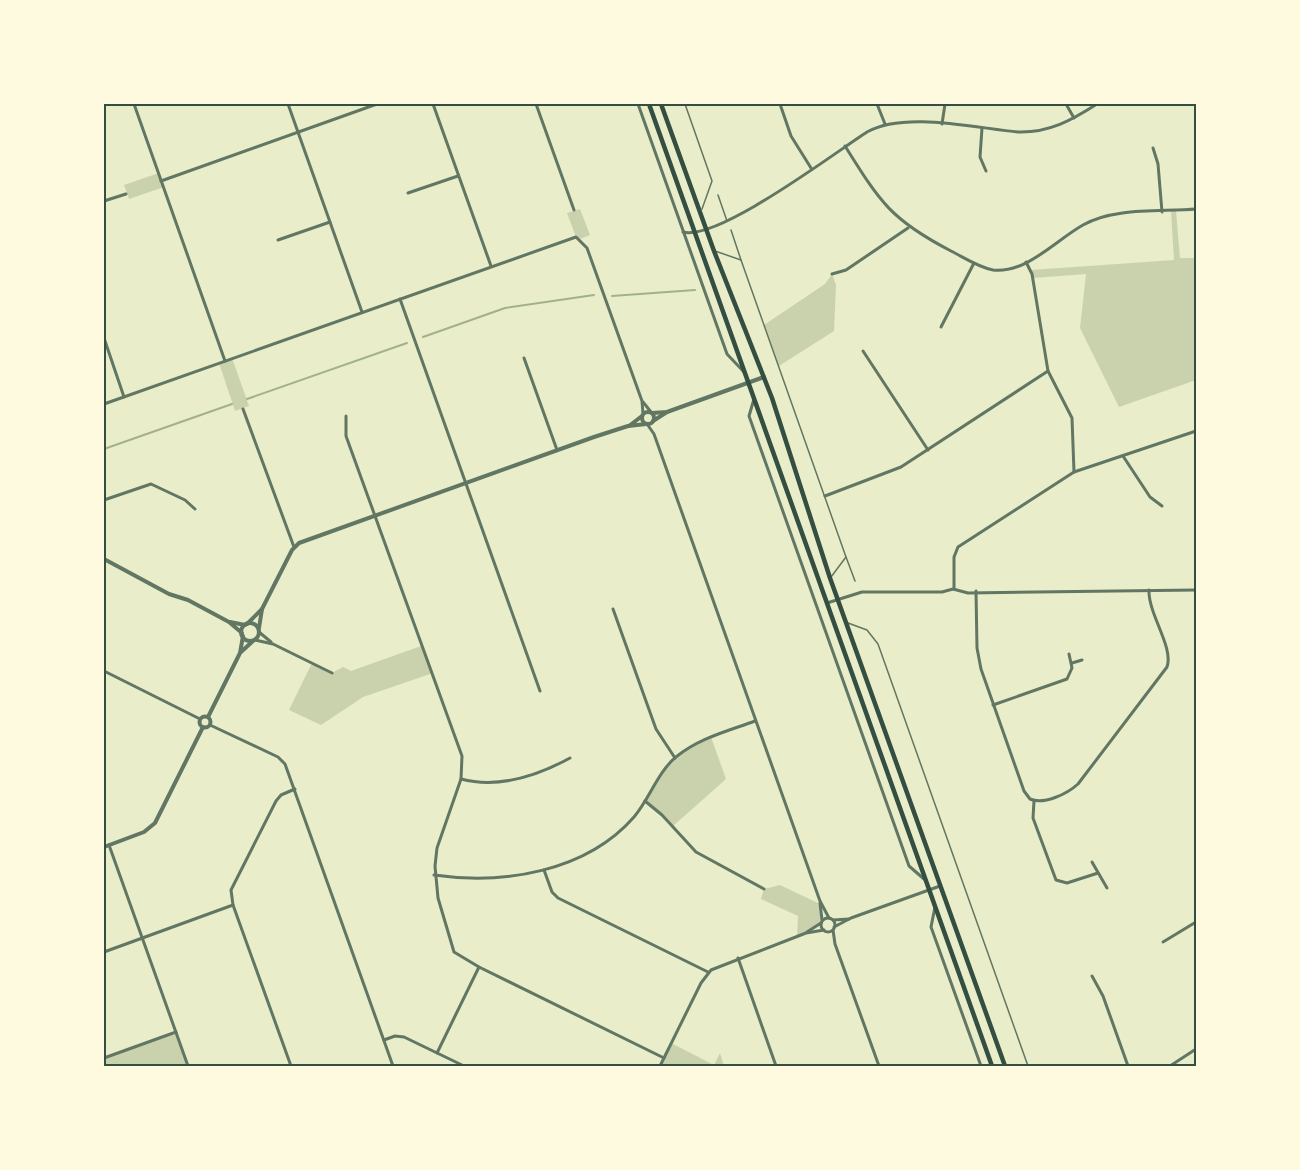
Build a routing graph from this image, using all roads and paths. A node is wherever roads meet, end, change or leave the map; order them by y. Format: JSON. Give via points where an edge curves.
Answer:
{"nodes":[{"id":1,"x":134,"y":104,"type":"edge"},
{"id":2,"x":288,"y":104,"type":"edge"},
{"id":3,"x":377,"y":104,"type":"edge"},
{"id":4,"x":433,"y":104,"type":"edge"},
{"id":5,"x":536,"y":104,"type":"edge"},
{"id":6,"x":649,"y":104,"type":"edge"},
{"id":7,"x":662,"y":104,"type":"edge"},
{"id":8,"x":685,"y":104,"type":"edge"},
{"id":9,"x":780,"y":104,"type":"edge"},
{"id":10,"x":877,"y":104,"type":"edge"},
{"id":11,"x":945,"y":104,"type":"edge"},
{"id":12,"x":1066,"y":104,"type":"edge"},
{"id":13,"x":1097,"y":104,"type":"edge"},
{"id":14,"x":639,"y":105,"type":"edge"},
{"id":15,"x":1074,"y":118,"type":"junction"},
{"id":16,"x":885,"y":124,"type":"junction"},
{"id":17,"x":942,"y":124,"type":"junction"},
{"id":18,"x":982,"y":128,"type":"junction"},
{"id":19,"x":298,"y":132,"type":"junction"},
{"id":20,"x":845,"y":146,"type":"junction"},
{"id":21,"x":1153,"y":148,"type":"dead end"},
{"id":22,"x":811,"y":168,"type":"junction"},
{"id":23,"x":986,"y":171,"type":"dead end"},
{"id":24,"x":458,"y":176,"type":"junction"},
{"id":25,"x":161,"y":181,"type":"junction"},
{"id":26,"x":126,"y":194,"type":"dead end"},
{"id":27,"x":408,"y":194,"type":"dead end"},
{"id":28,"x":718,"y":195,"type":"dead end"},
{"id":29,"x":104,"y":201,"type":"edge"},
{"id":30,"x":1197,"y":209,"type":"edge"},
{"id":31,"x":574,"y":210,"type":"dead end"},
{"id":32,"x":1162,"y":212,"type":"junction"},
{"id":33,"x":700,"y":213,"type":"junction"},
{"id":34,"x":330,"y":222,"type":"junction"},
{"id":35,"x":727,"y":222,"type":"junction"},
{"id":36,"x":908,"y":228,"type":"junction"},
{"id":37,"x":707,"y":230,"type":"junction"},
{"id":38,"x":730,"y":230,"type":"dead end"},
{"id":39,"x":683,"y":232,"type":"junction"},
{"id":40,"x":696,"y":234,"type":"junction"},
{"id":41,"x":278,"y":240,"type":"dead end"},
{"id":42,"x":714,"y":251,"type":"junction"},
{"id":43,"x":741,"y":260,"type":"junction"},
{"id":44,"x":1026,"y":262,"type":"junction"},
{"id":45,"x":974,"y":263,"type":"junction"},
{"id":46,"x":491,"y":266,"type":"junction"},
{"id":47,"x":832,"y":274,"type":"dead end"},
{"id":48,"x":400,"y":298,"type":"junction"},
{"id":49,"x":362,"y":312,"type":"junction"},
{"id":50,"x":941,"y":327,"type":"dead end"},
{"id":51,"x":104,"y":339,"type":"edge"},
{"id":52,"x":863,"y":351,"type":"dead end"},
{"id":53,"x":524,"y":358,"type":"dead end"},
{"id":54,"x":225,"y":361,"type":"junction"},
{"id":55,"x":1048,"y":371,"type":"junction"},
{"id":56,"x":745,"y":374,"type":"junction"},
{"id":57,"x":764,"y":377,"type":"junction"},
{"id":58,"x":748,"y":383,"type":"junction"},
{"id":59,"x":124,"y":397,"type":"junction"},
{"id":60,"x":754,"y":399,"type":"junction"},
{"id":61,"x":642,"y":401,"type":"junction"},
{"id":62,"x":104,"y":404,"type":"edge"},
{"id":63,"x":243,"y":409,"type":"dead end"},
{"id":64,"x":667,"y":412,"type":"junction"},
{"id":65,"x":651,"y":413,"type":"junction"},
{"id":66,"x":642,"y":415,"type":"junction"},
{"id":67,"x":346,"y":416,"type":"dead end"},
{"id":68,"x":653,"y":422,"type":"junction"},
{"id":69,"x":646,"y":424,"type":"junction"},
{"id":70,"x":628,"y":426,"type":"junction"},
{"id":71,"x":1197,"y":431,"type":"edge"},
{"id":72,"x":654,"y":434,"type":"junction"},
{"id":73,"x":928,"y":450,"type":"junction"},
{"id":74,"x":557,"y":451,"type":"junction"},
{"id":75,"x":1123,"y":456,"type":"junction"},
{"id":76,"x":1074,"y":472,"type":"junction"},
{"id":77,"x":466,"y":483,"type":"junction"},
{"id":78,"x":825,"y":496,"type":"junction"},
{"id":79,"x":104,"y":500,"type":"edge"},
{"id":80,"x":1162,"y":506,"type":"dead end"},
{"id":81,"x":195,"y":509,"type":"dead end"},
{"id":82,"x":375,"y":516,"type":"junction"},
{"id":83,"x":294,"y":547,"type":"junction"},
{"id":84,"x":846,"y":557,"type":"junction"},
{"id":85,"x":104,"y":559,"type":"edge"},
{"id":86,"x":830,"y":578,"type":"junction"},
{"id":87,"x":855,"y":581,"type":"dead end"},
{"id":88,"x":954,"y":589,"type":"junction"},
{"id":89,"x":1149,"y":590,"type":"junction"},
{"id":90,"x":1197,"y":590,"type":"edge"},
{"id":91,"x":976,"y":591,"type":"junction"},
{"id":92,"x":838,"y":599,"type":"junction"},
{"id":93,"x":827,"y":603,"type":"junction"},
{"id":94,"x":262,"y":609,"type":"junction"},
{"id":95,"x":613,"y":609,"type":"dead end"},
{"id":96,"x":229,"y":622,"type":"junction"},
{"id":97,"x":847,"y":623,"type":"junction"},
{"id":98,"x":246,"y":625,"type":"junction"},
{"id":99,"x":259,"y":631,"type":"junction"},
{"id":100,"x":242,"y":635,"type":"junction"},
{"id":101,"x":254,"y":640,"type":"junction"},
{"id":102,"x":273,"y":644,"type":"junction"},
{"id":103,"x":240,"y":653,"type":"junction"},
{"id":104,"x":1069,"y":654,"type":"dead end"},
{"id":105,"x":1082,"y":660,"type":"dead end"},
{"id":106,"x":1072,"y":663,"type":"junction"},
{"id":107,"x":104,"y":671,"type":"edge"},
{"id":108,"x":332,"y":673,"type":"dead end"},
{"id":109,"x":540,"y":691,"type":"dead end"},
{"id":110,"x":993,"y":705,"type":"junction"},
{"id":111,"x":208,"y":717,"type":"junction"},
{"id":112,"x":200,"y":719,"type":"junction"},
{"id":113,"x":755,"y":721,"type":"junction"},
{"id":114,"x":210,"y":724,"type":"junction"},
{"id":115,"x":203,"y":727,"type":"junction"},
{"id":116,"x":570,"y":758,"type":"dead end"},
{"id":117,"x":675,"y":758,"type":"junction"},
{"id":118,"x":461,"y":779,"type":"junction"},
{"id":119,"x":295,"y":789,"type":"junction"},
{"id":120,"x":645,"y":801,"type":"junction"},
{"id":121,"x":1034,"y":801,"type":"junction"},
{"id":122,"x":109,"y":845,"type":"junction"},
{"id":123,"x":104,"y":847,"type":"edge"},
{"id":124,"x":1092,"y":862,"type":"dead end"},
{"id":125,"x":544,"y":869,"type":"junction"},
{"id":126,"x":1098,"y":873,"type":"junction"},
{"id":127,"x":434,"y":875,"type":"junction"},
{"id":128,"x":926,"y":880,"type":"junction"},
{"id":129,"x":940,"y":886,"type":"junction"},
{"id":130,"x":1107,"y":888,"type":"dead end"},
{"id":131,"x":764,"y":889,"type":"dead end"},
{"id":132,"x":929,"y":890,"type":"junction"},
{"id":133,"x":820,"y":901,"type":"junction"},
{"id":134,"x":233,"y":905,"type":"junction"},
{"id":135,"x":935,"y":906,"type":"junction"},
{"id":136,"x":851,"y":918,"type":"junction"},
{"id":137,"x":831,"y":919,"type":"junction"},
{"id":138,"x":822,"y":922,"type":"junction"},
{"id":139,"x":1197,"y":922,"type":"edge"},
{"id":140,"x":833,"y":929,"type":"junction"},
{"id":141,"x":826,"y":931,"type":"junction"},
{"id":142,"x":806,"y":933,"type":"junction"},
{"id":143,"x":142,"y":938,"type":"junction"},
{"id":144,"x":1163,"y":942,"type":"dead end"},
{"id":145,"x":835,"y":944,"type":"junction"},
{"id":146,"x":104,"y":952,"type":"edge"},
{"id":147,"x":738,"y":958,"type":"junction"},
{"id":148,"x":479,"y":967,"type":"junction"},
{"id":149,"x":708,"y":972,"type":"junction"},
{"id":150,"x":1092,"y":976,"type":"dead end"},
{"id":151,"x":176,"y":1032,"type":"junction"},
{"id":152,"x":384,"y":1040,"type":"junction"},
{"id":153,"x":1197,"y":1049,"type":"edge"},
{"id":154,"x":437,"y":1053,"type":"junction"},
{"id":155,"x":104,"y":1058,"type":"edge"},
{"id":156,"x":664,"y":1058,"type":"junction"},
{"id":157,"x":188,"y":1066,"type":"edge"},
{"id":158,"x":291,"y":1066,"type":"edge"},
{"id":159,"x":393,"y":1066,"type":"edge"},
{"id":160,"x":464,"y":1066,"type":"edge"},
{"id":161,"x":660,"y":1066,"type":"edge"},
{"id":162,"x":776,"y":1066,"type":"edge"},
{"id":163,"x":879,"y":1066,"type":"edge"},
{"id":164,"x":981,"y":1066,"type":"edge"},
{"id":165,"x":992,"y":1066,"type":"edge"},
{"id":166,"x":1005,"y":1066,"type":"edge"},
{"id":167,"x":1028,"y":1066,"type":"edge"},
{"id":168,"x":1128,"y":1066,"type":"edge"},
{"id":169,"x":1170,"y":1066,"type":"edge"}],
"edges":[{"from":1,"to":25,"type":"street"},
{"from":2,"to":19,"type":"street"},
{"from":3,"to":19,"type":"street"},
{"from":4,"to":24,"type":"street"},
{"from":5,"to":31,"type":"street"},
{"from":6,"to":40,"type":"main road"},
{"from":7,"to":33,"type":"main road"},
{"from":8,"to":33,"type":"lane","via":[[712,182]]},
{"from":9,"to":22,"type":"street","via":[[791,136]]},
{"from":10,"to":16,"type":"street"},
{"from":11,"to":17,"type":"street"},
{"from":12,"to":15,"type":"street"},
{"from":13,"to":15,"type":"street"},
{"from":14,"to":39,"type":"street"},
{"from":15,"to":18,"type":"street","via":[[1035,131]]},
{"from":16,"to":17,"type":"street"},
{"from":16,"to":20,"type":"street"},
{"from":17,"to":18,"type":"street"},
{"from":18,"to":23,"type":"street","via":[[980,157]]},
{"from":19,"to":25,"type":"street"},
{"from":19,"to":34,"type":"street"},
{"from":20,"to":22,"type":"street"},
{"from":20,"to":36,"type":"street","via":[[881,201]]},
{"from":21,"to":32,"type":"street"},
{"from":22,"to":35,"type":"street"},
{"from":24,"to":27,"type":"street"},
{"from":24,"to":46,"type":"street"},
{"from":25,"to":54,"type":"street"},
{"from":26,"to":29,"type":"street"},
{"from":28,"to":35,"type":"lane"},
{"from":30,"to":32,"type":"street"},
{"from":32,"to":44,"type":"street","via":[[1093,220]]},
{"from":33,"to":37,"type":"main road"},
{"from":34,"to":41,"type":"street"},
{"from":34,"to":49,"type":"street"},
{"from":35,"to":37,"type":"street"},
{"from":36,"to":45,"type":"street"},
{"from":36,"to":47,"type":"street","via":[[846,270]]},
{"from":37,"to":40,"type":"street"},
{"from":37,"to":42,"type":"main road"},
{"from":38,"to":43,"type":"lane"},
{"from":39,"to":40,"type":"street"},
{"from":39,"to":56,"type":"street","via":[[728,356]]},
{"from":40,"to":56,"type":"main road"},
{"from":42,"to":43,"type":"lane"},
{"from":42,"to":57,"type":"main road"},
{"from":43,"to":78,"type":"lane"},
{"from":44,"to":45,"type":"street","via":[[1001,270]]},
{"from":44,"to":55,"type":"street","via":[[1032,274]]},
{"from":45,"to":50,"type":"street"},
{"from":46,"to":48,"type":"street"},
{"from":46,"to":61,"type":"street","via":[[573,237],[580,239],[587,248]]},
{"from":48,"to":49,"type":"street"},
{"from":48,"to":77,"type":"street"},
{"from":49,"to":54,"type":"street"},
{"from":51,"to":59,"type":"street"},
{"from":52,"to":73,"type":"street"},
{"from":53,"to":74,"type":"street"},
{"from":54,"to":59,"type":"street"},
{"from":55,"to":73,"type":"street"},
{"from":55,"to":76,"type":"street","via":[[1072,418]]},
{"from":56,"to":58,"type":"main road"},
{"from":57,"to":58,"type":"street"},
{"from":57,"to":86,"type":"main road"},
{"from":58,"to":60,"type":"main road"},
{"from":58,"to":64,"type":"street"},
{"from":59,"to":62,"type":"street"},
{"from":60,"to":93,"type":"main road"},
{"from":60,"to":128,"type":"street","via":[[749,416],[869,754],[910,867]]},
{"from":61,"to":65,"type":"street"},
{"from":61,"to":66,"type":"street"},
{"from":63,"to":83,"type":"street"},
{"from":64,"to":65,"type":"street"},
{"from":64,"to":68,"type":"street"},
{"from":65,"to":66,"type":"street"},
{"from":65,"to":68,"type":"street"},
{"from":66,"to":69,"type":"street"},
{"from":66,"to":70,"type":"street"},
{"from":67,"to":82,"type":"street","via":[[346,436]]},
{"from":68,"to":69,"type":"street"},
{"from":68,"to":72,"type":"street"},
{"from":69,"to":70,"type":"street"},
{"from":69,"to":72,"type":"street"},
{"from":70,"to":74,"type":"street"},
{"from":71,"to":75,"type":"street"},
{"from":72,"to":113,"type":"street"},
{"from":73,"to":78,"type":"street","via":[[892,471]]},
{"from":74,"to":77,"type":"street"},
{"from":75,"to":76,"type":"street"},
{"from":75,"to":80,"type":"street","via":[[1150,497]]},
{"from":76,"to":88,"type":"street","via":[[958,547],[954,557]]},
{"from":77,"to":82,"type":"street"},
{"from":77,"to":109,"type":"street"},
{"from":78,"to":84,"type":"lane"},
{"from":79,"to":81,"type":"street","via":[[151,484]]},
{"from":82,"to":83,"type":"street"},
{"from":82,"to":118,"type":"street","via":[[461,751]]},
{"from":83,"to":94,"type":"street"},
{"from":84,"to":86,"type":"lane"},
{"from":84,"to":87,"type":"lane"},
{"from":85,"to":96,"type":"street"},
{"from":86,"to":92,"type":"main road"},
{"from":88,"to":91,"type":"street"},
{"from":88,"to":92,"type":"street","via":[[862,592]]},
{"from":89,"to":90,"type":"street"},
{"from":89,"to":91,"type":"street"},
{"from":89,"to":121,"type":"street","via":[[1149,603],[1168,656],[1167,667],[1078,784]]},
{"from":91,"to":110,"type":"street","via":[[978,655]]},
{"from":92,"to":93,"type":"street"},
{"from":92,"to":97,"type":"main road"},
{"from":93,"to":128,"type":"main road"},
{"from":94,"to":98,"type":"street"},
{"from":94,"to":99,"type":"street"},
{"from":95,"to":117,"type":"street","via":[[659,736]]},
{"from":96,"to":98,"type":"street"},
{"from":96,"to":100,"type":"street"},
{"from":97,"to":129,"type":"main road"},
{"from":97,"to":167,"type":"lane","via":[[867,630],[878,644]]},
{"from":98,"to":99,"type":"street","via":[[253,624]]},
{"from":98,"to":100,"type":"street"},
{"from":99,"to":101,"type":"street"},
{"from":99,"to":102,"type":"street"},
{"from":100,"to":101,"type":"street","via":[[248,641]]},
{"from":100,"to":103,"type":"street"},
{"from":101,"to":102,"type":"street"},
{"from":101,"to":103,"type":"street"},
{"from":102,"to":108,"type":"street"},
{"from":103,"to":111,"type":"street"},
{"from":104,"to":106,"type":"street"},
{"from":105,"to":106,"type":"street"},
{"from":106,"to":110,"type":"street","via":[[1071,672],[1063,681]]},
{"from":107,"to":112,"type":"street"},
{"from":110,"to":121,"type":"street","via":[[1024,791]]},
{"from":111,"to":112,"type":"street"},
{"from":111,"to":114,"type":"street"},
{"from":112,"to":115,"type":"street"},
{"from":113,"to":117,"type":"street","via":[[699,742]]},
{"from":113,"to":133,"type":"street"},
{"from":114,"to":115,"type":"street"},
{"from":114,"to":119,"type":"street","via":[[284,761]]},
{"from":115,"to":122,"type":"street","via":[[155,824]]},
{"from":116,"to":118,"type":"street","via":[[545,771],[512,780]]},
{"from":117,"to":120,"type":"street"},
{"from":118,"to":127,"type":"street","via":[[437,849]]},
{"from":119,"to":134,"type":"street","via":[[277,799],[231,890]]},
{"from":119,"to":152,"type":"street"},
{"from":120,"to":125,"type":"street","via":[[609,839]]},
{"from":120,"to":131,"type":"street","via":[[696,852]]},
{"from":121,"to":126,"type":"street","via":[[1033,818],[1056,880],[1067,884]]},
{"from":122,"to":123,"type":"street"},
{"from":122,"to":143,"type":"street"},
{"from":124,"to":126,"type":"street"},
{"from":125,"to":127,"type":"street","via":[[490,879]]},
{"from":125,"to":149,"type":"street","via":[[558,898]]},
{"from":126,"to":130,"type":"street"},
{"from":127,"to":148,"type":"street","via":[[454,952]]},
{"from":128,"to":132,"type":"main road"},
{"from":129,"to":132,"type":"street"},
{"from":129,"to":166,"type":"main road"},
{"from":132,"to":135,"type":"main road"},
{"from":132,"to":136,"type":"street"},
{"from":133,"to":137,"type":"street"},
{"from":133,"to":138,"type":"street"},
{"from":134,"to":143,"type":"street"},
{"from":134,"to":158,"type":"street"},
{"from":135,"to":164,"type":"street","via":[[931,927]]},
{"from":135,"to":165,"type":"main road"},
{"from":136,"to":137,"type":"street"},
{"from":136,"to":140,"type":"street"},
{"from":137,"to":138,"type":"street"},
{"from":137,"to":140,"type":"street"},
{"from":138,"to":141,"type":"street"},
{"from":138,"to":142,"type":"street"},
{"from":139,"to":144,"type":"street"},
{"from":140,"to":141,"type":"street"},
{"from":140,"to":145,"type":"street"},
{"from":141,"to":142,"type":"street"},
{"from":141,"to":145,"type":"street"},
{"from":142,"to":147,"type":"street"},
{"from":143,"to":146,"type":"street"},
{"from":143,"to":151,"type":"street"},
{"from":145,"to":163,"type":"street"},
{"from":147,"to":149,"type":"street"},
{"from":147,"to":162,"type":"street"},
{"from":148,"to":154,"type":"street"},
{"from":148,"to":156,"type":"street"},
{"from":149,"to":156,"type":"street"},
{"from":150,"to":168,"type":"street"},
{"from":151,"to":155,"type":"street"},
{"from":151,"to":157,"type":"street"},
{"from":152,"to":154,"type":"street","via":[[401,1036]]},
{"from":152,"to":159,"type":"street"},
{"from":153,"to":169,"type":"street"},
{"from":154,"to":160,"type":"street"},
{"from":156,"to":161,"type":"street"}]}
